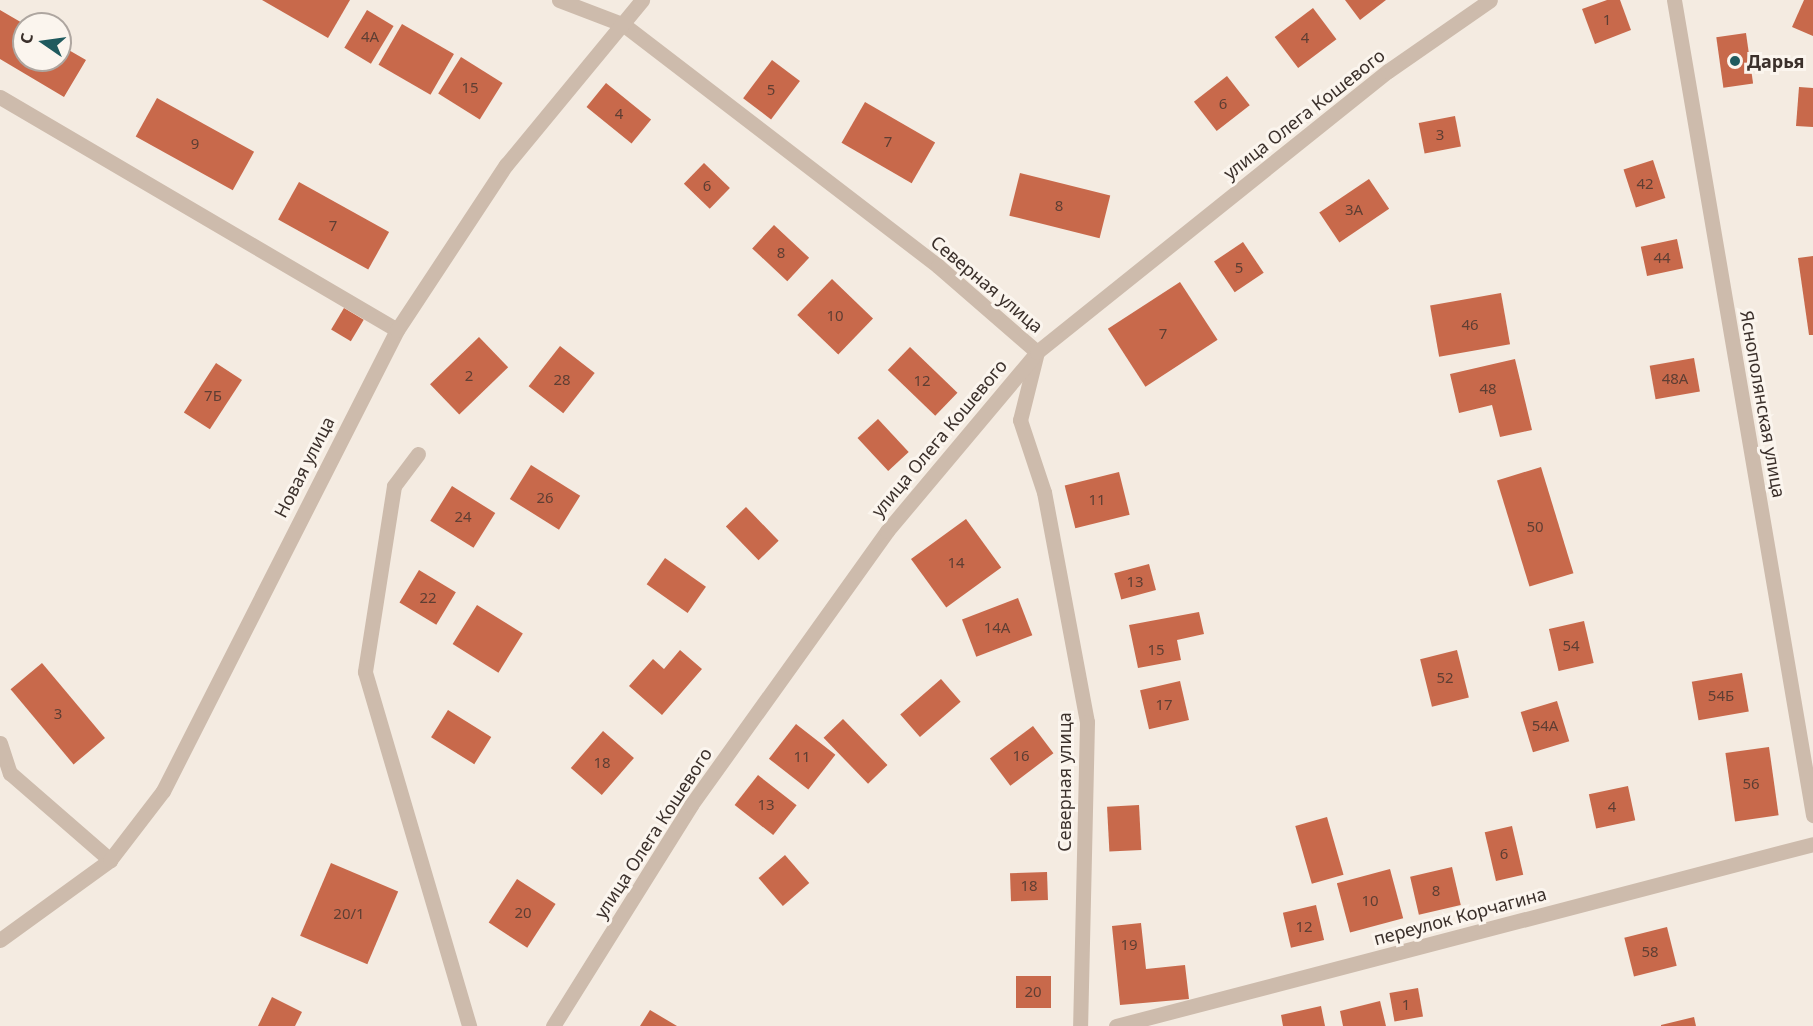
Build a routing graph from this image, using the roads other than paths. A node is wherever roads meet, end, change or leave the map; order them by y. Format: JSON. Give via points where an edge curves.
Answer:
{"nodes":[{"id":1,"x":559,"y":0,"type":"edge"},
{"id":2,"x":642,"y":0,"type":"edge"},
{"id":3,"x":1490,"y":0,"type":"edge"},
{"id":4,"x":1674,"y":0,"type":"edge"},
{"id":5,"x":624,"y":25,"type":"junction"},
{"id":6,"x":0,"y":97,"type":"edge"},
{"id":7,"x":397,"y":330,"type":"junction"},
{"id":8,"x":1037,"y":352,"type":"junction"},
{"id":9,"x":418,"y":454,"type":"dead end"},
{"id":10,"x":0,"y":744,"type":"edge"},
{"id":11,"x":1813,"y":815,"type":"edge"},
{"id":12,"x":1813,"y":844,"type":"edge"},
{"id":13,"x":110,"y":860,"type":"junction"},
{"id":14,"x":0,"y":940,"type":"edge"},
{"id":15,"x":469,"y":1026,"type":"edge"},
{"id":16,"x":553,"y":1026,"type":"edge"},
{"id":17,"x":1080,"y":1026,"type":"edge"},
{"id":18,"x":1116,"y":1026,"type":"edge"}],
"edges":[{"from":1,"to":5,"type":"street","name":"Северная улица"},
{"from":2,"to":5,"type":"street","name":"Новая улица"},
{"from":3,"to":8,"type":"street","name":"улица Олега Кошевого","via":[[1388,70]]},
{"from":4,"to":11,"type":"street","name":"Яснополянская улица"},
{"from":5,"to":7,"type":"street","name":"Новая улица","via":[[506,165]]},
{"from":5,"to":8,"type":"street","name":"Северная улица","via":[[938,266]]},
{"from":6,"to":7,"type":"street"},
{"from":7,"to":13,"type":"street","name":"Новая улица","via":[[163,790]]},
{"from":8,"to":16,"type":"street","name":"улица Олега Кошевого","via":[[887,531],[691,805]]},
{"from":8,"to":17,"type":"street","name":"Северная улица","via":[[1020,420],[1044,492],[1087,722]]},
{"from":9,"to":15,"type":"street","via":[[394,486],[365,672]]},
{"from":10,"to":13,"type":"street","via":[[10,773]]},
{"from":12,"to":18,"type":"street","name":"переулок Корчагина"},
{"from":13,"to":14,"type":"street","name":"Новая улица"}]}
